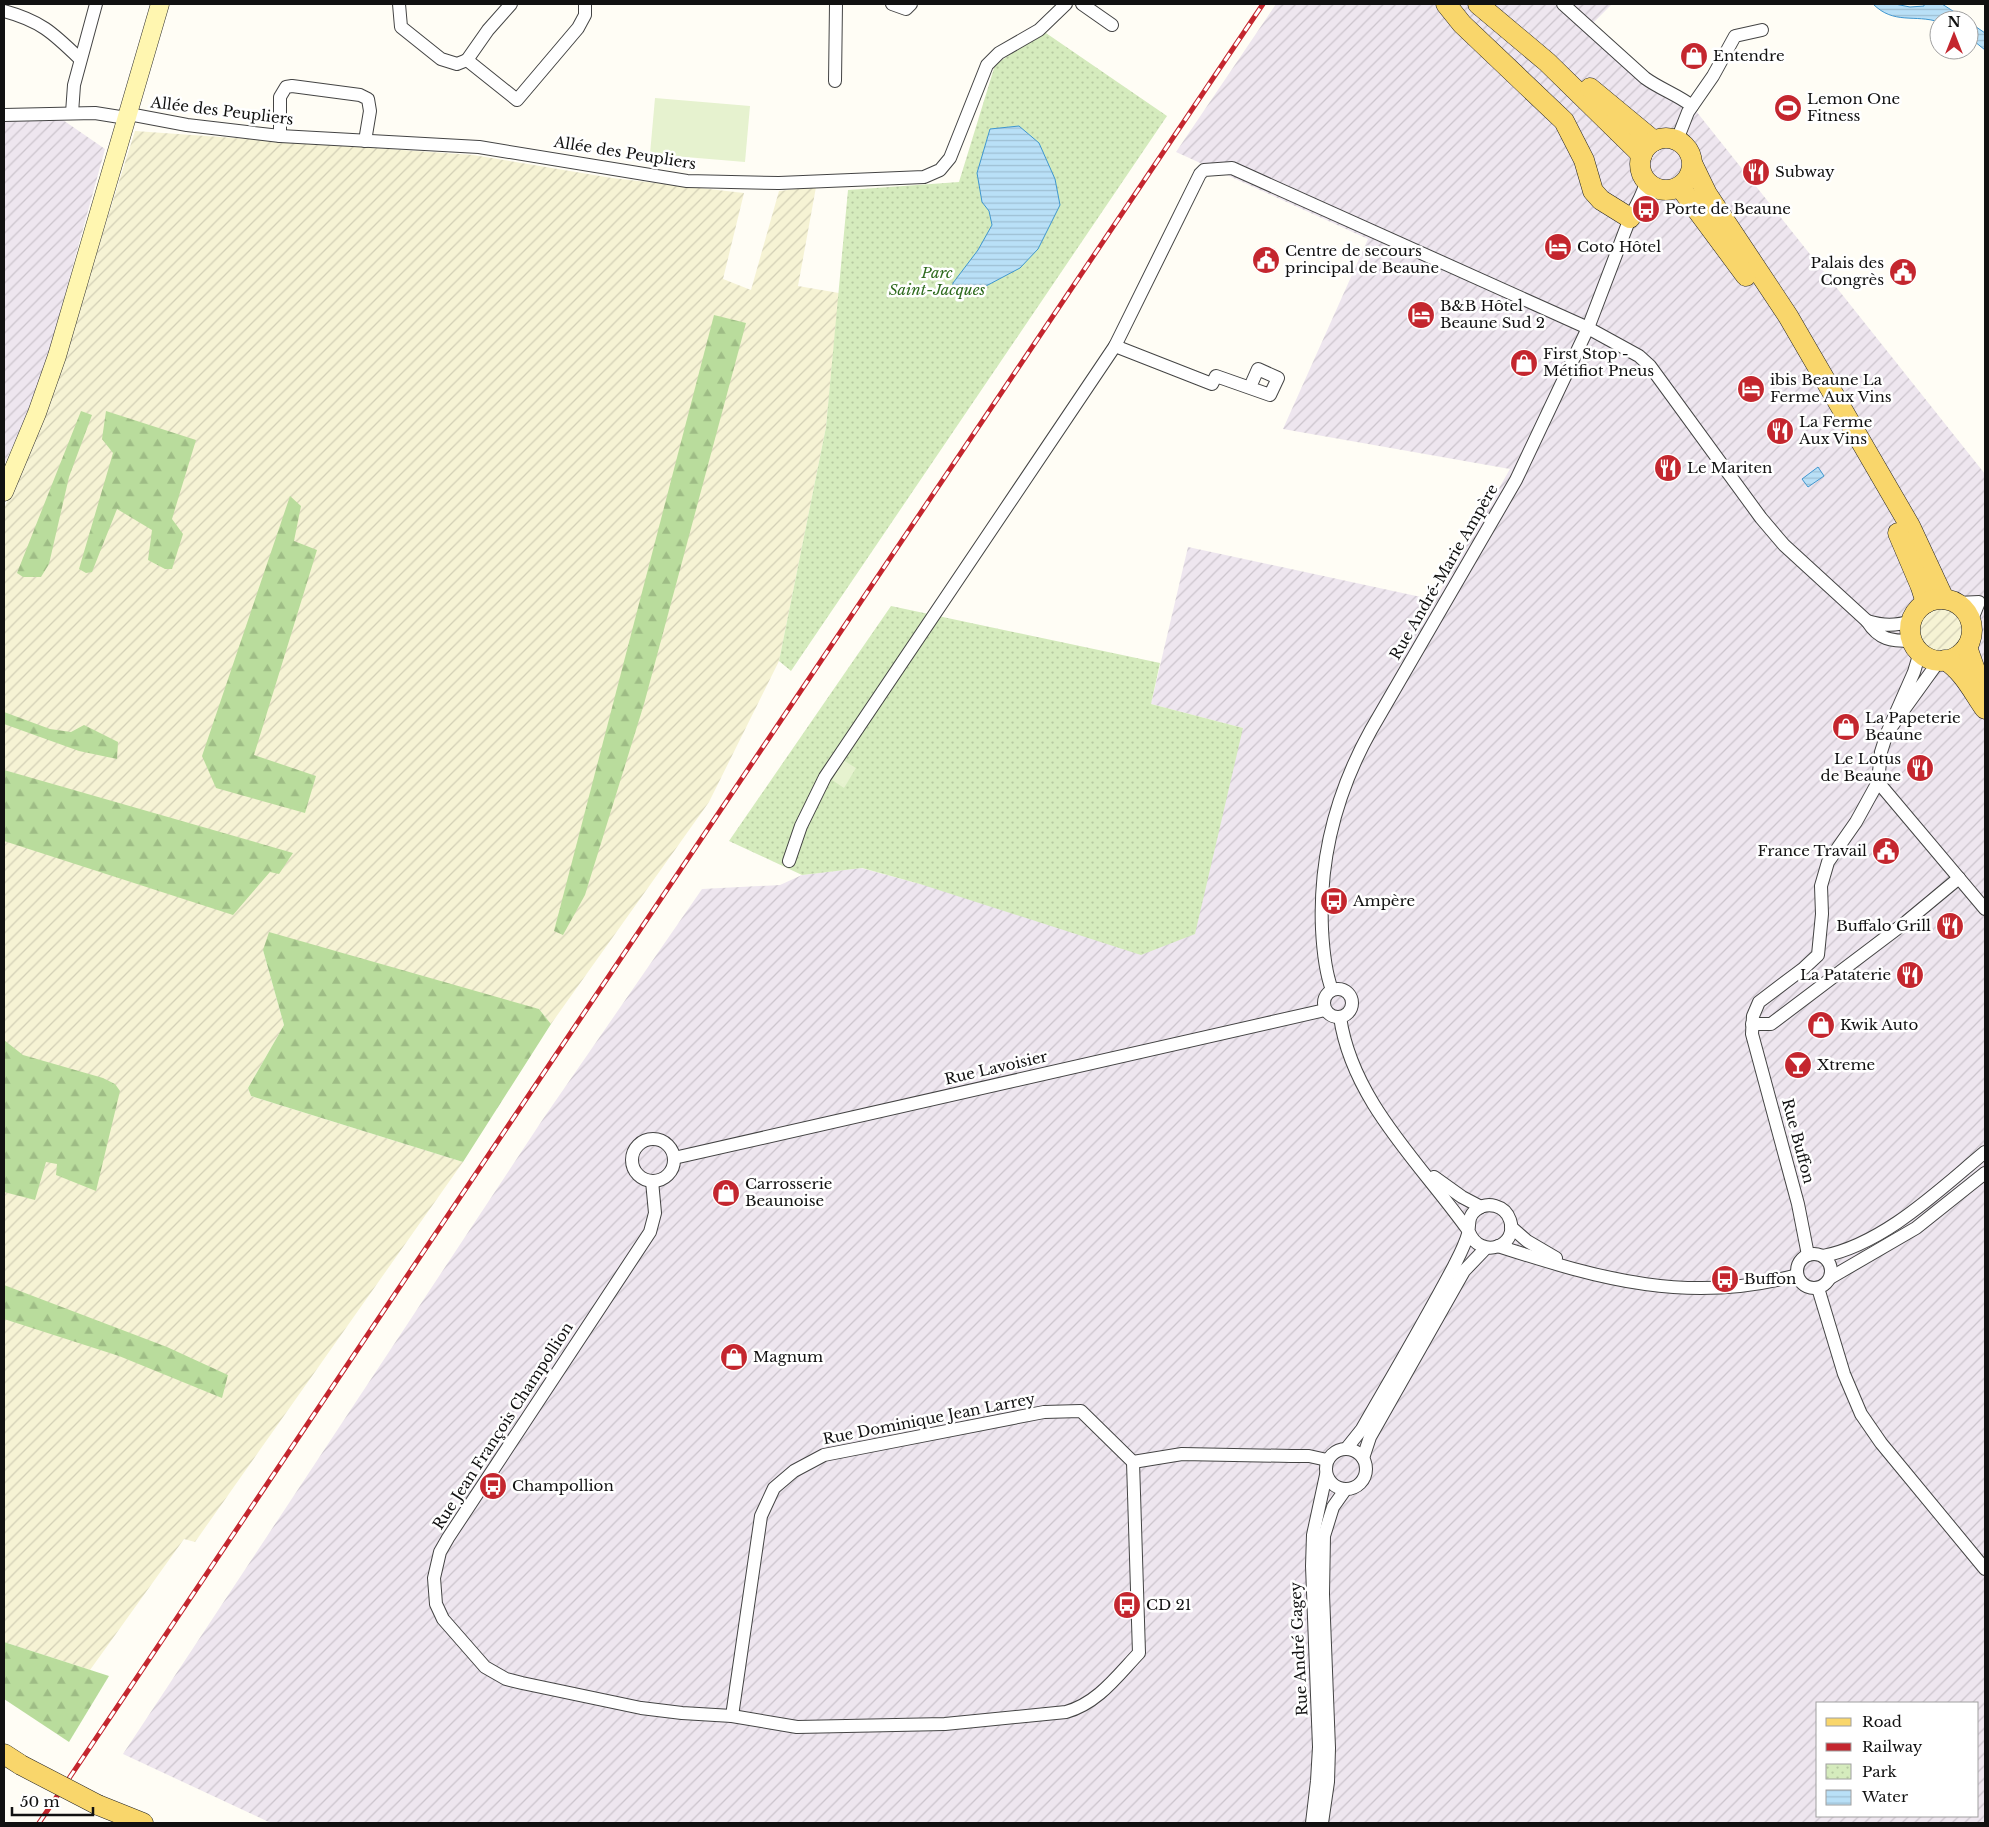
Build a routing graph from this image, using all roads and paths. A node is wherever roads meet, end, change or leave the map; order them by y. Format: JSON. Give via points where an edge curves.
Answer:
{"nodes":[{"id":1,"x":96,"y":4,"type":"edge"},
{"id":2,"x":160,"y":4,"type":"edge"},
{"id":3,"x":399,"y":4,"type":"edge"},
{"id":4,"x":511,"y":4,"type":"edge"},
{"id":5,"x":585,"y":4,"type":"edge"},
{"id":6,"x":836,"y":4,"type":"edge"},
{"id":7,"x":892,"y":4,"type":"edge"},
{"id":8,"x":911,"y":4,"type":"edge"},
{"id":9,"x":1066,"y":4,"type":"edge"},
{"id":10,"x":1082,"y":4,"type":"edge"},
{"id":11,"x":1446,"y":4,"type":"edge"},
{"id":12,"x":1478,"y":4,"type":"edge"},
{"id":13,"x":1484,"y":4,"type":"edge"},
{"id":14,"x":1563,"y":4,"type":"edge"},
{"id":15,"x":4,"y":11,"type":"edge"},
{"id":16,"x":1112,"y":26,"type":"dead end"},
{"id":17,"x":1762,"y":30,"type":"dead end"},
{"id":18,"x":80,"y":60,"type":"junction"},
{"id":19,"x":467,"y":60,"type":"junction"},
{"id":20,"x":835,"y":81,"type":"dead end"},
{"id":21,"x":1692,"y":106,"type":"junction"},
{"id":22,"x":72,"y":113,"type":"junction"},
{"id":23,"x":4,"y":115,"type":"edge"},
{"id":24,"x":127,"y":116,"type":"junction"},
{"id":25,"x":280,"y":136,"type":"junction"},
{"id":26,"x":1678,"y":140,"type":"junction"},
{"id":27,"x":365,"y":142,"type":"junction"},
{"id":28,"x":1648,"y":148,"type":"junction"},
{"id":29,"x":1693,"y":165,"type":"junction"},
{"id":30,"x":1646,"y":181,"type":"junction"},
{"id":31,"x":1680,"y":187,"type":"junction"},
{"id":32,"x":1630,"y":218,"type":"junction"},
{"id":33,"x":1588,"y":328,"type":"junction"},
{"id":34,"x":1115,"y":346,"type":"junction"},
{"id":35,"x":1250,"y":387,"type":"dead end"},
{"id":36,"x":4,"y":492,"type":"edge"},
{"id":37,"x":1982,"y":599,"type":"edge"},
{"id":38,"x":1942,"y":602,"type":"junction"},
{"id":39,"x":1868,"y":621,"type":"junction"},
{"id":40,"x":1912,"y":621,"type":"junction"},
{"id":41,"x":1971,"y":622,"type":"junction"},
{"id":42,"x":1916,"y":647,"type":"junction"},
{"id":43,"x":1967,"y":647,"type":"junction"},
{"id":44,"x":1942,"y":660,"type":"junction"},
{"id":45,"x":1985,"y":700,"type":"edge"},
{"id":46,"x":1985,"y":709,"type":"edge"},
{"id":47,"x":1887,"y":733,"type":"junction"},
{"id":48,"x":1878,"y":782,"type":"junction"},
{"id":49,"x":789,"y":861,"type":"dead end"},
{"id":50,"x":1959,"y":878,"type":"junction"},
{"id":51,"x":1985,"y":909,"type":"edge"},
{"id":52,"x":1332,"y":990,"type":"junction"},
{"id":53,"x":1325,"y":1010,"type":"junction"},
{"id":54,"x":1340,"y":1017,"type":"junction"},
{"id":55,"x":1752,"y":1024,"type":"junction"},
{"id":56,"x":1985,"y":1152,"type":"edge"},
{"id":57,"x":674,"y":1158,"type":"junction"},
{"id":58,"x":1424,"y":1170,"type":"junction"},
{"id":59,"x":1985,"y":1173,"type":"edge"},
{"id":60,"x":652,"y":1181,"type":"junction"},
{"id":61,"x":1481,"y":1206,"type":"junction"},
{"id":62,"x":1511,"y":1227,"type":"junction"},
{"id":63,"x":1468,"y":1231,"type":"junction"},
{"id":64,"x":1492,"y":1247,"type":"junction"},
{"id":65,"x":1808,"y":1255,"type":"junction"},
{"id":66,"x":1823,"y":1256,"type":"junction"},
{"id":67,"x":1571,"y":1267,"type":"junction"},
{"id":68,"x":1797,"y":1275,"type":"junction"},
{"id":69,"x":1830,"y":1278,"type":"junction"},
{"id":70,"x":1818,"y":1288,"type":"junction"},
{"id":71,"x":1346,"y":1449,"type":"junction"},
{"id":72,"x":1363,"y":1458,"type":"junction"},
{"id":73,"x":1327,"y":1460,"type":"junction"},
{"id":74,"x":1132,"y":1462,"type":"junction"},
{"id":75,"x":1326,"y":1475,"type":"junction"},
{"id":76,"x":1345,"y":1490,"type":"junction"},
{"id":77,"x":1985,"y":1569,"type":"edge"},
{"id":78,"x":732,"y":1716,"type":"junction"},
{"id":79,"x":10,"y":1759,"type":"edge"},
{"id":80,"x":143,"y":1823,"type":"edge"},
{"id":81,"x":1312,"y":1823,"type":"edge"},
{"id":82,"x":1322,"y":1823,"type":"edge"}],
"edges":[{"from":1,"to":18,"type":"street"},
{"from":2,"to":24,"type":"main road"},
{"from":3,"to":19,"type":"street","via":[[402,27],[434,54],[457,64]]},
{"from":4,"to":19,"type":"street"},
{"from":5,"to":19,"type":"street","via":[[585,15],[578,28],[517,100]]},
{"from":6,"to":20,"type":"street"},
{"from":7,"to":8,"type":"street","via":[[906,9]]},
{"from":9,"to":27,"type":"street","name":"Allée des Peupliers","via":[[1039,30],[999,53],[987,65],[950,158],[940,170],[924,177],[779,183],[715,182],[645,175],[496,149]]},
{"from":10,"to":16,"type":"street"},
{"from":11,"to":32,"type":"main road","via":[[1468,30],[1564,121],[1584,160],[1593,191],[1600,200]]},
{"from":12,"to":28,"type":"main road"},
{"from":13,"to":28,"type":"main road","via":[[1547,50]]},
{"from":14,"to":21,"type":"street","via":[[1655,86]]},
{"from":15,"to":18,"type":"street","via":[[23,16],[49,30]]},
{"from":17,"to":21,"type":"street","via":[[1735,36]]},
{"from":18,"to":22,"type":"street"},
{"from":21,"to":26,"type":"street"},
{"from":22,"to":23,"type":"street","name":"Allée des Peupliers"},
{"from":22,"to":24,"type":"street","name":"Allée des Peupliers"},
{"from":24,"to":25,"type":"street","name":"Allée des Peupliers"},
{"from":24,"to":36,"type":"main road","via":[[57,356]]},
{"from":25,"to":27,"type":"street","name":"Allée des Peupliers"},
{"from":25,"to":27,"type":"street","via":[[280,97],[286,87],[292,86],[351,93],[368,99],[370,111]]},
{"from":26,"to":28,"type":"main road","via":[[1662,138]]},
{"from":26,"to":29,"type":"main road","via":[[1689,150]]},
{"from":28,"to":30,"type":"main road","via":[[1640,164]]},
{"from":29,"to":31,"type":"main road","via":[[1687,181]]},
{"from":29,"to":38,"type":"main road","via":[[1707,194],[1793,324],[1910,526]]},
{"from":30,"to":31,"type":"main road","via":[[1658,190]]},
{"from":30,"to":32,"type":"street","name":"Rue André-Marie Ampère","via":[[1645,190]]},
{"from":31,"to":38,"type":"main road","via":[[1785,330],[1901,539],[1921,587]]},
{"from":32,"to":33,"type":"street","name":"Rue André-Marie Ampère"},
{"from":33,"to":34,"type":"street","via":[[1232,168],[1204,170],[1200,174]]},
{"from":33,"to":39,"type":"street","via":[[1639,356],[1650,366],[1784,545]]},
{"from":33,"to":52,"type":"street","name":"Rue André-Marie Ampère","via":[[1516,480],[1360,749],[1341,794],[1329,843],[1322,895],[1323,939]]},
{"from":34,"to":35,"type":"street","via":[[1212,384],[1216,376]]},
{"from":34,"to":49,"type":"street","via":[[825,777],[801,826]]},
{"from":37,"to":38,"type":"street"},
{"from":37,"to":41,"type":"street"},
{"from":38,"to":40,"type":"main road","via":[[1920,608]]},
{"from":38,"to":41,"type":"main road","via":[[1964,608]]},
{"from":39,"to":40,"type":"street","via":[[1888,626]]},
{"from":39,"to":42,"type":"street","via":[[1880,636]]},
{"from":40,"to":42,"type":"main road","via":[[1910,634]]},
{"from":41,"to":43,"type":"main road"},
{"from":42,"to":44,"type":"main road","via":[[1926,657]]},
{"from":42,"to":47,"type":"street","name":"Rue Buffon","via":[[1914,672]]},
{"from":43,"to":44,"type":"main road","via":[[1961,654]]},
{"from":43,"to":45,"type":"main road"},
{"from":44,"to":46,"type":"main road","via":[[1962,675]]},
{"from":44,"to":47,"type":"street","name":"Rue Buffon"},
{"from":47,"to":48,"type":"street","name":"Rue Buffon","via":[[1880,752]]},
{"from":48,"to":50,"type":"street"},
{"from":48,"to":55,"type":"street","name":"Rue Buffon","via":[[1856,822],[1828,862],[1822,886],[1818,955],[1759,1002]]},
{"from":50,"to":51,"type":"street"},
{"from":50,"to":55,"type":"street","via":[[1770,1024]]},
{"from":52,"to":53,"type":"street","name":"Rue André-Marie Ampère","via":[[1325,996]]},
{"from":52,"to":54,"type":"street","via":[[1346,991],[1352,999],[1349,1013]]},
{"from":53,"to":54,"type":"street","via":[[1331,1016]]},
{"from":53,"to":57,"type":"street","name":"Rue Lavoisier"},
{"from":54,"to":58,"type":"street","via":[[1350,1056],[1374,1104]]},
{"from":55,"to":65,"type":"street","name":"Rue Buffon"},
{"from":56,"to":66,"type":"street","via":[[1881,1232]]},
{"from":57,"to":60,"type":"street","via":[[668,1174]]},
{"from":57,"to":60,"type":"street","via":[[670,1146],[660,1140],[648,1138],[638,1144],[632,1155],[632,1167],[640,1177]]},
{"from":58,"to":61,"type":"street","via":[[1462,1197]]},
{"from":58,"to":63,"type":"street"},
{"from":59,"to":69,"type":"street","via":[[1916,1228]]},
{"from":60,"to":78,"type":"street","name":"Rue Jean François Champollion","via":[[655,1213],[650,1232],[448,1538],[436,1564],[434,1591],[443,1618],[460,1640],[485,1667],[506,1679],[641,1708]]},
{"from":61,"to":62,"type":"street","via":[[1503,1209]]},
{"from":61,"to":63,"type":"street","via":[[1469,1219]]},
{"from":62,"to":64,"type":"street","via":[[1508,1238]]},
{"from":62,"to":67,"type":"street","via":[[1527,1241]]},
{"from":63,"to":64,"type":"street","via":[[1475,1242]]},
{"from":63,"to":71,"type":"street","via":[[1454,1265],[1362,1430]]},
{"from":64,"to":67,"type":"street"},
{"from":64,"to":72,"type":"street","via":[[1464,1271],[1370,1437]]},
{"from":65,"to":66,"type":"street"},
{"from":65,"to":68,"type":"street","via":[[1800,1260]]},
{"from":66,"to":69,"type":"street","via":[[1830,1263]]},
{"from":67,"to":68,"type":"street","via":[[1623,1282],[1680,1289],[1736,1287]]},
{"from":68,"to":70,"type":"street","via":[[1808,1287]]},
{"from":69,"to":70,"type":"street"},
{"from":70,"to":77,"type":"street","via":[[1844,1374],[1861,1414]]},
{"from":71,"to":72,"type":"street","via":[[1356,1451]]},
{"from":71,"to":73,"type":"street","via":[[1335,1452]]},
{"from":72,"to":76,"type":"street","via":[[1367,1468],[1365,1478],[1357,1487]]},
{"from":73,"to":74,"type":"street","via":[[1309,1456],[1182,1454]]},
{"from":73,"to":75,"type":"street"},
{"from":74,"to":78,"type":"street","name":"Rue Jean François Champollion","via":[[1139,1653],[1095,1699],[1066,1712],[945,1724],[798,1727]]},
{"from":74,"to":78,"type":"street","name":"Rue Dominique Jean Larrey","via":[[1081,1411],[1044,1412],[824,1455],[794,1471],[774,1488],[761,1516]]},
{"from":75,"to":76,"type":"street","via":[[1333,1486]]},
{"from":75,"to":81,"type":"street","name":"Rue André Gagey","via":[[1313,1535],[1319,1747]]},
{"from":76,"to":82,"type":"street","name":"Rue André Gagey","via":[[1333,1507],[1324,1536],[1329,1748]]},
{"from":79,"to":80,"type":"main road","bridge":true,"via":[[98,1805]]}]}
